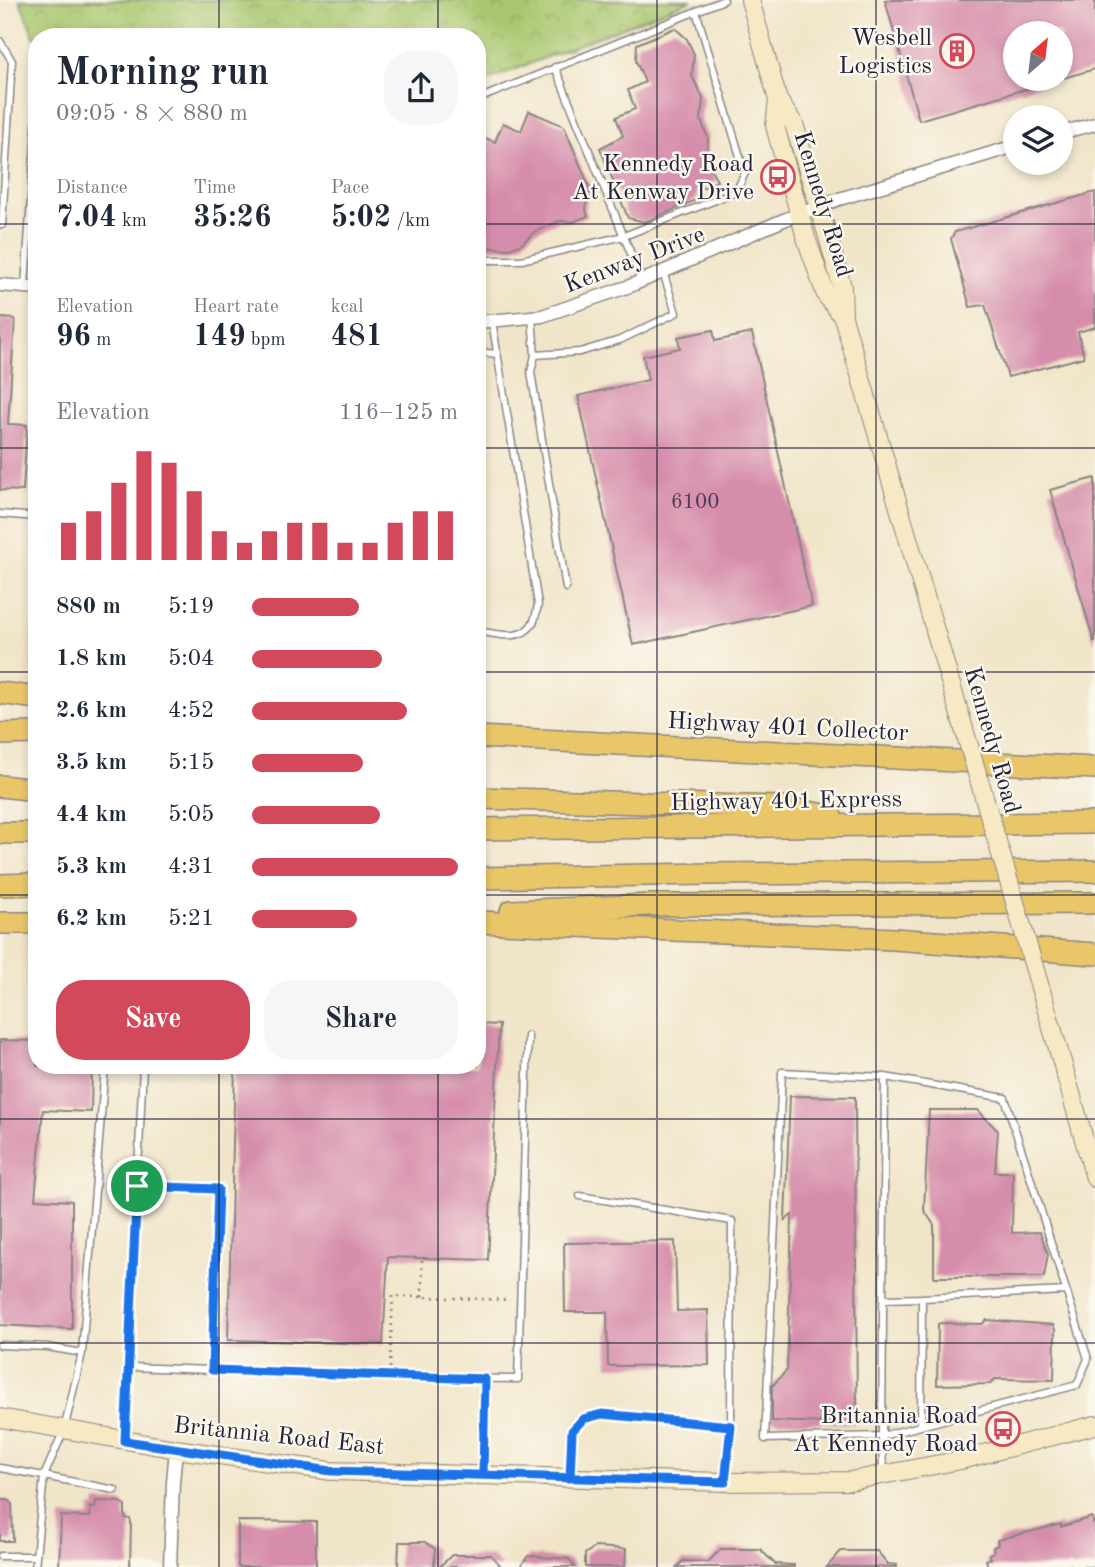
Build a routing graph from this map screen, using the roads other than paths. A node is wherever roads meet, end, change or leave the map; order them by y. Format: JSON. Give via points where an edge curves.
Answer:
{"nodes":[{"id":1,"x":724,"y":0,"type":"edge"},
{"id":2,"x":750,"y":0,"type":"edge"},
{"id":3,"x":696,"y":11,"type":"junction"},
{"id":4,"x":0,"y":41,"type":"edge"},
{"id":5,"x":555,"y":67,"type":"junction"},
{"id":6,"x":486,"y":96,"type":"edge"},
{"id":7,"x":778,"y":100,"type":"junction"},
{"id":8,"x":1095,"y":124,"type":"edge"},
{"id":9,"x":1073,"y":130,"type":"edge"},
{"id":10,"x":1003,"y":150,"type":"edge"},
{"id":11,"x":819,"y":206,"type":"junction"},
{"id":12,"x":800,"y":214,"type":"junction"},
{"id":13,"x":2,"y":225,"type":"edge"},
{"id":14,"x":624,"y":236,"type":"junction"},
{"id":15,"x":486,"y":260,"type":"edge"},
{"id":16,"x":663,"y":272,"type":"junction"},
{"id":17,"x":642,"y":281,"type":"junction"},
{"id":18,"x":0,"y":285,"type":"edge"},
{"id":19,"x":28,"y":288,"type":"edge"},
{"id":20,"x":531,"y":317,"type":"junction"},
{"id":21,"x":843,"y":317,"type":"junction"},
{"id":22,"x":486,"y":321,"type":"edge"},
{"id":23,"x":492,"y":321,"type":"junction"},
{"id":24,"x":486,"y":353,"type":"edge"},
{"id":25,"x":497,"y":354,"type":"junction"},
{"id":26,"x":536,"y":355,"type":"junction"},
{"id":27,"x":0,"y":514,"type":"edge"},
{"id":28,"x":28,"y":516,"type":"edge"},
{"id":29,"x":566,"y":588,"type":"dead end"},
{"id":30,"x":486,"y":632,"type":"edge"},
{"id":31,"x":0,"y":693,"type":"edge"},
{"id":32,"x":28,"y":697,"type":"edge"},
{"id":33,"x":28,"y":733,"type":"edge"},
{"id":34,"x":0,"y":734,"type":"edge"},
{"id":35,"x":486,"y":737,"type":"edge"},
{"id":36,"x":1095,"y":768,"type":"edge"},
{"id":37,"x":0,"y":786,"type":"edge"},
{"id":38,"x":28,"y":788,"type":"edge"},
{"id":39,"x":486,"y":798,"type":"edge"},
{"id":40,"x":1095,"y":823,"type":"edge"},
{"id":41,"x":878,"y":824,"type":"junction"},
{"id":42,"x":486,"y":829,"type":"edge"},
{"id":43,"x":0,"y":833,"type":"edge"},
{"id":44,"x":28,"y":833,"type":"edge"},
{"id":45,"x":1095,"y":871,"type":"edge"},
{"id":46,"x":486,"y":878,"type":"edge"},
{"id":47,"x":28,"y":884,"type":"edge"},
{"id":48,"x":0,"y":885,"type":"edge"},
{"id":49,"x":1095,"y":903,"type":"edge"},
{"id":50,"x":486,"y":912,"type":"edge"},
{"id":51,"x":486,"y":922,"type":"edge"},
{"id":52,"x":0,"y":923,"type":"edge"},
{"id":53,"x":28,"y":923,"type":"edge"},
{"id":54,"x":1095,"y":954,"type":"edge"},
{"id":55,"x":528,"y":1036,"type":"dead end"},
{"id":56,"x":104,"y":1074,"type":"edge"},
{"id":57,"x":142,"y":1074,"type":"edge"},
{"id":58,"x":885,"y":1077,"type":"junction"},
{"id":59,"x":1095,"y":1178,"type":"edge"},
{"id":60,"x":137,"y":1186,"type":"junction"},
{"id":61,"x":580,"y":1196,"type":"dead end"},
{"id":62,"x":1066,"y":1290,"type":"junction"},
{"id":63,"x":922,"y":1298,"type":"junction"},
{"id":64,"x":883,"y":1299,"type":"junction"},
{"id":65,"x":0,"y":1345,"type":"edge"},
{"id":66,"x":82,"y":1353,"type":"junction"},
{"id":67,"x":128,"y":1367,"type":"junction"},
{"id":68,"x":212,"y":1370,"type":"junction"},
{"id":69,"x":485,"y":1379,"type":"junction"},
{"id":70,"x":0,"y":1418,"type":"edge"},
{"id":71,"x":1095,"y":1425,"type":"edge"},
{"id":72,"x":731,"y":1426,"type":"junction"},
{"id":73,"x":921,"y":1426,"type":"junction"},
{"id":74,"x":64,"y":1430,"type":"junction"},
{"id":75,"x":882,"y":1436,"type":"junction"},
{"id":76,"x":125,"y":1441,"type":"junction"},
{"id":77,"x":176,"y":1449,"type":"junction"},
{"id":78,"x":0,"y":1468,"type":"edge"},
{"id":79,"x":483,"y":1475,"type":"junction"},
{"id":80,"x":44,"y":1476,"type":"junction"},
{"id":81,"x":884,"y":1476,"type":"junction"},
{"id":82,"x":570,"y":1478,"type":"junction"},
{"id":83,"x":725,"y":1482,"type":"junction"},
{"id":84,"x":115,"y":1490,"type":"dead end"},
{"id":85,"x":0,"y":1556,"type":"edge"},
{"id":86,"x":36,"y":1556,"type":"junction"},
{"id":87,"x":35,"y":1567,"type":"edge"},
{"id":88,"x":170,"y":1567,"type":"edge"}],
"edges":[{"from":1,"to":3,"type":"lane"},
{"from":2,"to":7,"type":"main road","name":"Kennedy Road"},
{"from":3,"to":5,"type":"lane"},
{"from":3,"to":14,"type":"lane","via":[[745,173],[736,192]]},
{"from":4,"to":13,"type":"lane","via":[[12,61]]},
{"from":5,"to":6,"type":"lane"},
{"from":5,"to":14,"type":"lane"},
{"from":7,"to":11,"type":"main road","name":"Kennedy Road","via":[[794,124]]},
{"from":7,"to":12,"type":"main road","name":"Kennedy Road","via":[[775,126]]},
{"from":8,"to":9,"type":"street"},
{"from":10,"to":11,"type":"street","name":"Kenway Drive"},
{"from":11,"to":12,"type":"street","name":"Kenway Drive"},
{"from":11,"to":21,"type":"main road","name":"Kennedy Road","via":[[842,286]]},
{"from":12,"to":16,"type":"street","name":"Kenway Drive"},
{"from":12,"to":21,"type":"main road","name":"Kennedy Road","via":[[826,295]]},
{"from":14,"to":15,"type":"lane","via":[[521,260]]},
{"from":14,"to":17,"type":"lane"},
{"from":16,"to":17,"type":"street","name":"Kenway Drive"},
{"from":16,"to":26,"type":"lane","via":[[676,313],[620,340],[580,352]]},
{"from":17,"to":20,"type":"street","name":"Kenway Drive"},
{"from":18,"to":19,"type":"street"},
{"from":20,"to":23,"type":"street","name":"Kenway Drive"},
{"from":20,"to":26,"type":"lane"},
{"from":21,"to":59,"type":"main road","name":"Kennedy Road","bridge":true},
{"from":22,"to":23,"type":"street","name":"Kenway Drive"},
{"from":23,"to":25,"type":"lane"},
{"from":24,"to":25,"type":"lane"},
{"from":25,"to":30,"type":"lane","via":[[538,604],[534,622],[524,632],[512,637]]},
{"from":26,"to":29,"type":"lane","via":[[531,372]]},
{"from":27,"to":28,"type":"lane"},
{"from":31,"to":32,"type":"highway"},
{"from":33,"to":34,"type":"highway"},
{"from":35,"to":36,"type":"highway","name":"Highway 401 Collector"},
{"from":37,"to":38,"type":"highway"},
{"from":39,"to":41,"type":"highway","via":[[780,807]]},
{"from":40,"to":41,"type":"highway","name":"Highway 401 Express"},
{"from":41,"to":42,"type":"highway","name":"Highway 401 Express"},
{"from":43,"to":44,"type":"highway"},
{"from":45,"to":46,"type":"highway"},
{"from":47,"to":48,"type":"highway"},
{"from":49,"to":50,"type":"highway","via":[[650,905]]},
{"from":51,"to":54,"type":"highway","via":[[894,939]]},
{"from":52,"to":53,"type":"highway"},
{"from":55,"to":69,"type":"lane","via":[[517,1379]]},
{"from":56,"to":66,"type":"lane"},
{"from":57,"to":60,"type":"lane"},
{"from":58,"to":62,"type":"lane","via":[[1005,1098]]},
{"from":58,"to":64,"type":"lane"},
{"from":58,"to":75,"type":"lane","via":[[782,1072],[765,1439]]},
{"from":60,"to":67,"type":"lane"},
{"from":60,"to":68,"type":"lane","via":[[218,1189]]},
{"from":61,"to":72,"type":"lane","via":[[732,1221]]},
{"from":62,"to":63,"type":"lane"},
{"from":62,"to":73,"type":"lane","via":[[1088,1359],[1077,1385]]},
{"from":63,"to":64,"type":"lane"},
{"from":63,"to":73,"type":"lane"},
{"from":64,"to":75,"type":"lane"},
{"from":65,"to":66,"type":"lane"},
{"from":66,"to":74,"type":"lane"},
{"from":67,"to":68,"type":"lane"},
{"from":67,"to":76,"type":"lane"},
{"from":68,"to":69,"type":"lane"},
{"from":69,"to":79,"type":"lane"},
{"from":70,"to":74,"type":"main road","name":"Britannia Road East"},
{"from":71,"to":81,"type":"main road","name":"Britannia Road East"},
{"from":72,"to":82,"type":"lane","via":[[602,1414],[583,1419],[572,1431]]},
{"from":72,"to":83,"type":"lane"},
{"from":73,"to":75,"type":"lane"},
{"from":74,"to":76,"type":"main road","name":"Britannia Road East"},
{"from":74,"to":80,"type":"lane"},
{"from":75,"to":81,"type":"lane"},
{"from":76,"to":77,"type":"main road","name":"Britannia Road East"},
{"from":77,"to":79,"type":"main road","name":"Britannia Road East","via":[[331,1471]]},
{"from":77,"to":88,"type":"street"},
{"from":78,"to":80,"type":"lane"},
{"from":79,"to":82,"type":"main road","name":"Britannia Road East"},
{"from":80,"to":84,"type":"lane"},
{"from":80,"to":86,"type":"lane"},
{"from":81,"to":83,"type":"main road","name":"Britannia Road East","via":[[850,1481]]},
{"from":82,"to":83,"type":"main road","name":"Britannia Road East"},
{"from":85,"to":86,"type":"lane"},
{"from":86,"to":87,"type":"lane"}]}
